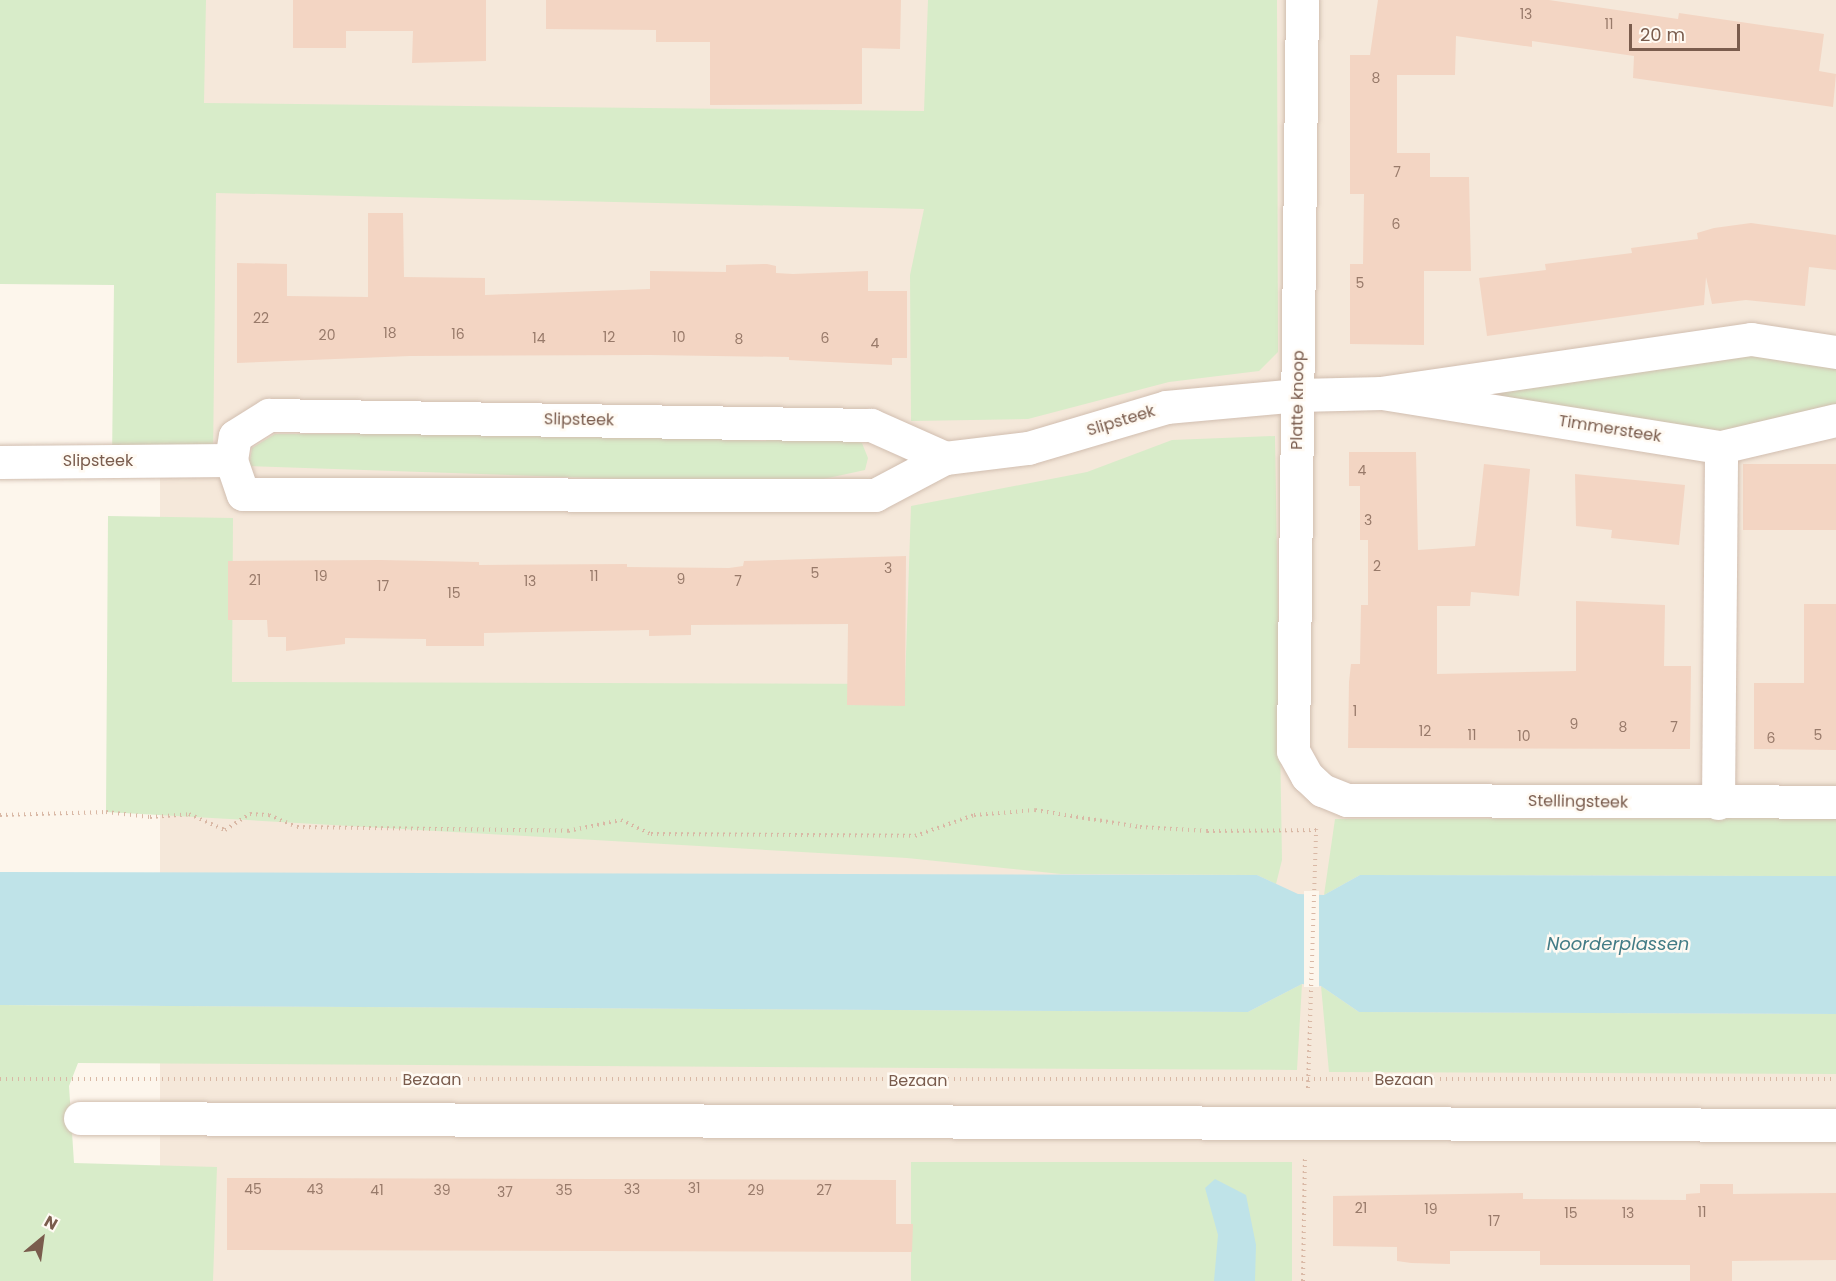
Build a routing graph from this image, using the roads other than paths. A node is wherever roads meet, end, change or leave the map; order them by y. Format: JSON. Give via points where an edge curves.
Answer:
{"nodes":[{"id":1,"x":1302,"y":0,"type":"edge"},
{"id":2,"x":1836,"y":352,"type":"edge"},
{"id":3,"x":1382,"y":393,"type":"junction"},
{"id":4,"x":1298,"y":395,"type":"junction"},
{"id":5,"x":1836,"y":420,"type":"edge"},
{"id":6,"x":1721,"y":447,"type":"junction"},
{"id":7,"x":945,"y":458,"type":"junction"},
{"id":8,"x":231,"y":460,"type":"junction"},
{"id":9,"x":0,"y":462,"type":"edge"},
{"id":10,"x":1322,"y":790,"type":"joint"},
{"id":11,"x":1836,"y":802,"type":"edge"},
{"id":12,"x":1718,"y":803,"type":"junction"},
{"id":13,"x":80,"y":1118,"type":"dead end"},
{"id":14,"x":1836,"y":1125,"type":"edge"}],
"edges":[{"from":1,"to":4,"type":"street","name":"Platte knoop"},
{"from":2,"to":3,"type":"street","name":"Timmersteek","via":[[1751,339]]},
{"from":3,"to":4,"type":"street","name":"Timmersteek"},
{"from":3,"to":6,"type":"street","name":"Timmersteek"},
{"from":4,"to":7,"type":"street","name":"Slipsteek","via":[[1166,407],[1028,448]]},
{"from":4,"to":10,"type":"street","name":"Platte knoop","via":[[1293,751],[1307,776]]},
{"from":5,"to":6,"type":"street","name":"Timmersteek"},
{"from":6,"to":12,"type":"street"},
{"from":7,"to":8,"type":"street","name":"Slipsteek","via":[[875,495],[243,494]]},
{"from":7,"to":8,"type":"street","name":"Slipsteek","via":[[871,425],[269,415],[235,436]]},
{"from":8,"to":9,"type":"street","name":"Slipsteek"},
{"from":10,"to":12,"type":"street","name":"Stellingsteek","via":[[1347,800]]},
{"from":11,"to":12,"type":"street","name":"Stellingsteek"},
{"from":13,"to":14,"type":"street"}]}
